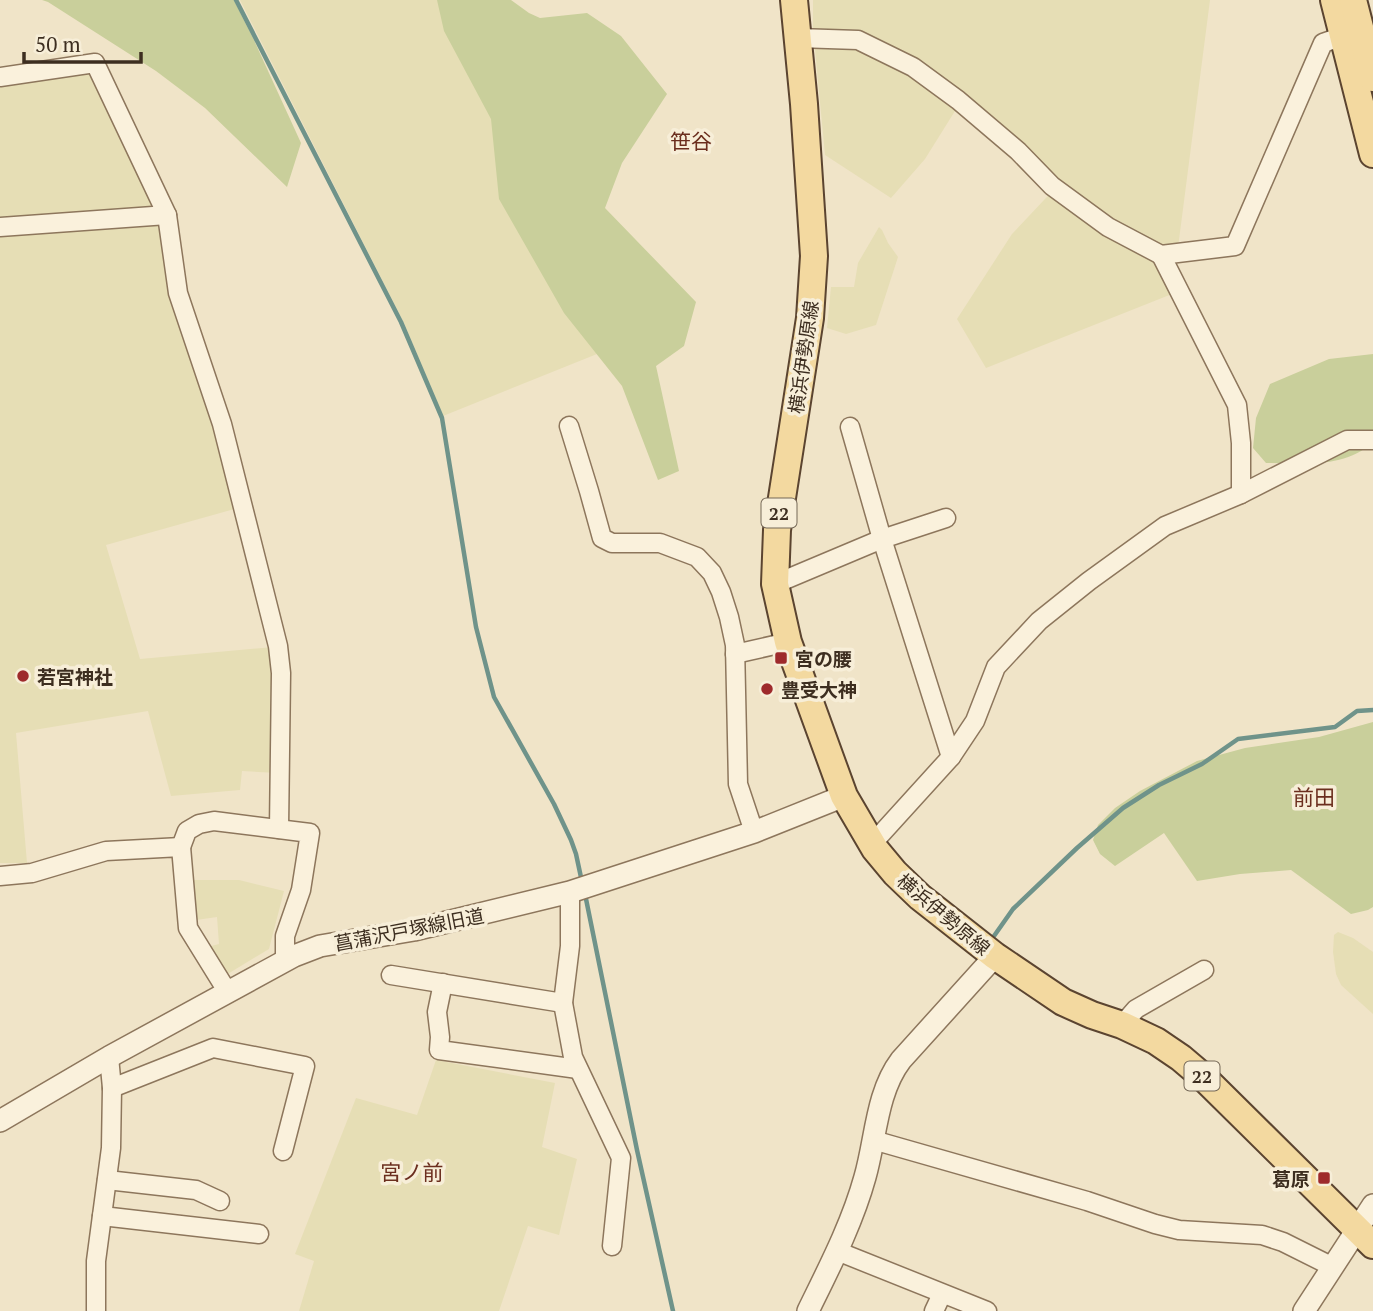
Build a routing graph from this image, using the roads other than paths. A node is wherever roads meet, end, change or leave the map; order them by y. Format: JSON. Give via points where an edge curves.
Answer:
{"nodes":[{"id":1,"x":794,"y":0,"type":"edge"},
{"id":2,"x":1334,"y":0,"type":"edge"},
{"id":3,"x":1353,"y":0,"type":"edge"},
{"id":4,"x":1343,"y":36,"type":"junction"},
{"id":5,"x":798,"y":38,"type":"junction"},
{"id":6,"x":1371,"y":63,"type":"edge"},
{"id":7,"x":0,"y":77,"type":"edge"},
{"id":8,"x":1373,"y":154,"type":"edge"},
{"id":9,"x":167,"y":215,"type":"junction"},
{"id":10,"x":0,"y":227,"type":"edge"},
{"id":11,"x":1161,"y":255,"type":"junction"},
{"id":12,"x":569,"y":426,"type":"dead end"},
{"id":13,"x":850,"y":427,"type":"dead end"},
{"id":14,"x":1373,"y":440,"type":"edge"},
{"id":15,"x":1241,"y":494,"type":"junction"},
{"id":16,"x":946,"y":518,"type":"dead end"},
{"id":17,"x":882,"y":539,"type":"junction"},
{"id":18,"x":775,"y":584,"type":"junction"},
{"id":19,"x":788,"y":642,"type":"junction"},
{"id":20,"x":735,"y":654,"type":"junction"},
{"id":21,"x":951,"y":757,"type":"junction"},
{"id":22,"x":844,"y":796,"type":"junction"},
{"id":23,"x":279,"y":829,"type":"junction"},
{"id":24,"x":754,"y":832,"type":"junction"},
{"id":25,"x":872,"y":844,"type":"junction"},
{"id":26,"x":181,"y":847,"type":"junction"},
{"id":27,"x":0,"y":876,"type":"edge"},
{"id":28,"x":579,"y":890,"type":"junction"},
{"id":29,"x":995,"y":956,"type":"junction"},
{"id":30,"x":285,"y":961,"type":"junction"},
{"id":31,"x":1204,"y":970,"type":"dead end"},
{"id":32,"x":391,"y":975,"type":"dead end"},
{"id":33,"x":443,"y":983,"type":"junction"},
{"id":34,"x":227,"y":991,"type":"junction"},
{"id":35,"x":563,"y":1003,"type":"junction"},
{"id":36,"x":1122,"y":1025,"type":"junction"},
{"id":37,"x":109,"y":1057,"type":"junction"},
{"id":38,"x":578,"y":1069,"type":"junction"},
{"id":39,"x":112,"y":1088,"type":"junction"},
{"id":40,"x":0,"y":1121,"type":"edge"},
{"id":41,"x":873,"y":1140,"type":"junction"},
{"id":42,"x":283,"y":1151,"type":"dead end"},
{"id":43,"x":107,"y":1180,"type":"junction"},
{"id":44,"x":220,"y":1201,"type":"dead end"},
{"id":45,"x":1373,"y":1205,"type":"edge"},
{"id":46,"x":102,"y":1216,"type":"junction"},
{"id":47,"x":259,"y":1234,"type":"dead end"},
{"id":48,"x":1365,"y":1238,"type":"edge"},
{"id":49,"x":612,"y":1246,"type":"dead end"},
{"id":50,"x":836,"y":1251,"type":"junction"},
{"id":51,"x":1333,"y":1267,"type":"junction"},
{"id":52,"x":942,"y":1294,"type":"junction"},
{"id":53,"x":96,"y":1311,"type":"edge"},
{"id":54,"x":808,"y":1311,"type":"edge"},
{"id":55,"x":933,"y":1311,"type":"edge"},
{"id":56,"x":987,"y":1311,"type":"edge"},
{"id":57,"x":1304,"y":1311,"type":"edge"}],
"edges":[{"from":1,"to":5,"type":"main road","name":"横浜伊勢原線","number":"22"},
{"from":2,"to":4,"type":"main road"},
{"from":3,"to":6,"type":"main road"},
{"from":4,"to":8,"type":"main road"},
{"from":4,"to":11,"type":"street","via":[[1323,43],[1235,246]]},
{"from":5,"to":11,"type":"street","via":[[858,40],[913,67],[976,115],[1052,186],[1108,227]]},
{"from":5,"to":18,"type":"main road","name":"横浜伊勢原線","number":"22","via":[[814,256],[810,318],[777,530]]},
{"from":7,"to":9,"type":"street","via":[[95,63]]},
{"from":9,"to":10,"type":"street"},
{"from":9,"to":23,"type":"street","via":[[178,293],[222,424],[278,646]]},
{"from":11,"to":15,"type":"street","via":[[1237,405]]},
{"from":12,"to":20,"type":"street","via":[[602,538],[612,543],[660,543],[697,557],[721,592]]},
{"from":13,"to":17,"type":"street"},
{"from":14,"to":15,"type":"street","via":[[1347,440]]},
{"from":15,"to":21,"type":"street","via":[[1165,526],[1039,621],[996,667],[975,721]]},
{"from":16,"to":17,"type":"street"},
{"from":17,"to":18,"type":"street"},
{"from":17,"to":21,"type":"street"},
{"from":18,"to":19,"type":"main road","name":"横浜伊勢原線","number":"22"},
{"from":19,"to":20,"type":"street"},
{"from":19,"to":22,"type":"main road","name":"横浜伊勢原線","number":"22"},
{"from":20,"to":24,"type":"street","via":[[738,784]]},
{"from":21,"to":25,"type":"street"},
{"from":22,"to":24,"type":"street","name":"菖蒲沢戸塚線旧道"},
{"from":22,"to":25,"type":"main road","name":"横浜伊勢原線","number":"22"},
{"from":23,"to":26,"type":"street","via":[[214,821],[187,831]]},
{"from":23,"to":30,"type":"street","via":[[310,833],[301,890],[285,936]]},
{"from":24,"to":28,"type":"street","name":"菖蒲沢戸塚線旧道"},
{"from":25,"to":29,"type":"main road","name":"横浜伊勢原線","number":"22","via":[[920,897]]},
{"from":26,"to":27,"type":"street","via":[[106,851],[32,873]]},
{"from":26,"to":34,"type":"street","via":[[188,928]]},
{"from":28,"to":30,"type":"street","name":"菖蒲沢戸塚線旧道","via":[[414,930],[320,946]]},
{"from":28,"to":35,"type":"street"},
{"from":29,"to":36,"type":"main road","name":"横浜伊勢原線","number":"22","via":[[1063,1002]]},
{"from":29,"to":41,"type":"street","via":[[897,1065]]},
{"from":30,"to":34,"type":"street","name":"菖蒲沢戸塚線旧道"},
{"from":31,"to":36,"type":"street","via":[[1136,1009]]},
{"from":32,"to":33,"type":"street"},
{"from":33,"to":35,"type":"street"},
{"from":33,"to":38,"type":"street","via":[[437,1012],[439,1050]]},
{"from":34,"to":37,"type":"street","name":"菖蒲沢戸塚線旧道"},
{"from":35,"to":38,"type":"street"},
{"from":36,"to":48,"type":"main road","name":"横浜伊勢原線","number":"22","via":[[1156,1041],[1201,1075]]},
{"from":37,"to":39,"type":"street"},
{"from":37,"to":40,"type":"street","name":"菖蒲沢戸塚線旧道"},
{"from":38,"to":49,"type":"street","via":[[621,1158]]},
{"from":39,"to":42,"type":"street","via":[[213,1048],[305,1066]]},
{"from":39,"to":43,"type":"street"},
{"from":41,"to":50,"type":"street","via":[[856,1204]]},
{"from":41,"to":51,"type":"street","via":[[1154,1224],[1262,1236]]},
{"from":43,"to":44,"type":"street","via":[[196,1190]]},
{"from":43,"to":46,"type":"street"},
{"from":45,"to":48,"type":"street"},
{"from":46,"to":47,"type":"street"},
{"from":46,"to":53,"type":"street"},
{"from":48,"to":51,"type":"street"},
{"from":50,"to":52,"type":"street"},
{"from":50,"to":54,"type":"street"},
{"from":51,"to":57,"type":"street"},
{"from":52,"to":55,"type":"street"},
{"from":52,"to":56,"type":"street"}]}
